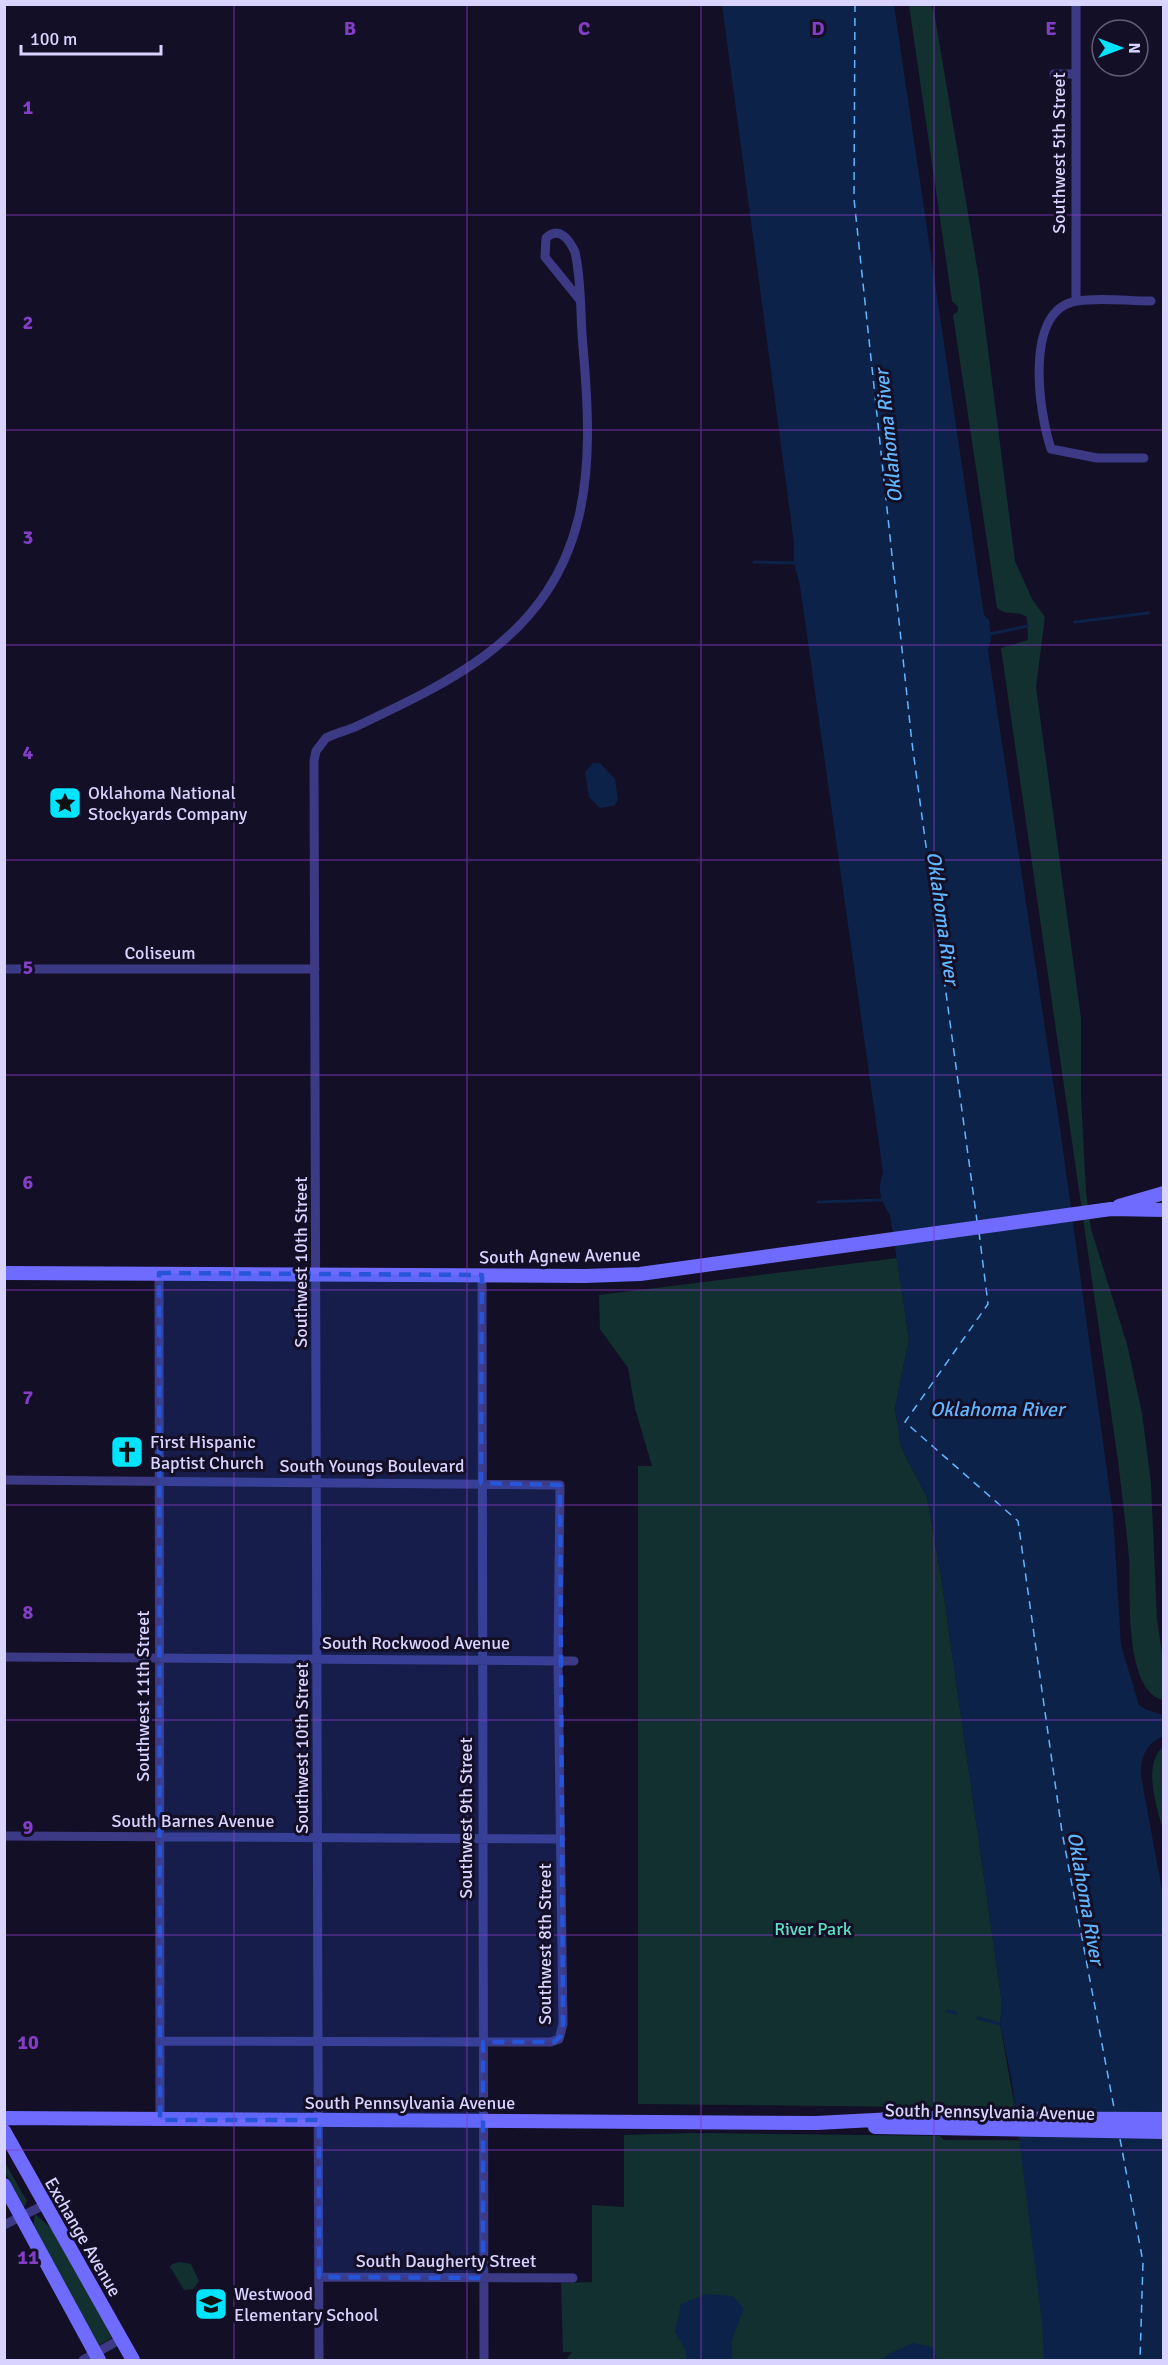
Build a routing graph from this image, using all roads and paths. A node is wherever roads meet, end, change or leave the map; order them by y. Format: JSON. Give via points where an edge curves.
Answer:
{"nodes":[{"id":1,"x":1076,"y":4,"type":"edge"},
{"id":2,"x":1054,"y":74,"type":"dead end"},
{"id":3,"x":1076,"y":74,"type":"junction"},
{"id":4,"x":579,"y":299,"type":"junction"},
{"id":5,"x":1076,"y":301,"type":"junction"},
{"id":6,"x":1151,"y":301,"type":"dead end"},
{"id":7,"x":1144,"y":458,"type":"dead end"},
{"id":8,"x":4,"y":969,"type":"edge"},
{"id":9,"x":315,"y":969,"type":"junction"},
{"id":10,"x":1157,"y":1194,"type":"edge"},
{"id":11,"x":1111,"y":1209,"type":"junction"},
{"id":12,"x":1158,"y":1210,"type":"edge"},
{"id":13,"x":4,"y":1273,"type":"edge"},
{"id":14,"x":159,"y":1273,"type":"junction"},
{"id":15,"x":318,"y":1274,"type":"junction"},
{"id":16,"x":483,"y":1275,"type":"junction"},
{"id":17,"x":4,"y":1480,"type":"edge"},
{"id":18,"x":160,"y":1480,"type":"junction"},
{"id":19,"x":317,"y":1483,"type":"junction"},
{"id":20,"x":481,"y":1483,"type":"junction"},
{"id":21,"x":560,"y":1485,"type":"joint"},
{"id":22,"x":4,"y":1657,"type":"edge"},
{"id":23,"x":160,"y":1658,"type":"junction"},
{"id":24,"x":318,"y":1659,"type":"junction"},
{"id":25,"x":558,"y":1660,"type":"junction"},
{"id":26,"x":483,"y":1661,"type":"junction"},
{"id":27,"x":574,"y":1661,"type":"dead end"},
{"id":28,"x":4,"y":1836,"type":"edge"},
{"id":29,"x":160,"y":1837,"type":"junction"},
{"id":30,"x":319,"y":1838,"type":"junction"},
{"id":31,"x":561,"y":1839,"type":"junction"},
{"id":32,"x":483,"y":1840,"type":"junction"},
{"id":33,"x":160,"y":2041,"type":"junction"},
{"id":34,"x":319,"y":2042,"type":"junction"},
{"id":35,"x":483,"y":2042,"type":"junction"},
{"id":36,"x":4,"y":2118,"type":"edge"},
{"id":37,"x":1164,"y":2119,"type":"edge"},
{"id":38,"x":160,"y":2120,"type":"junction"},
{"id":39,"x":319,"y":2120,"type":"junction"},
{"id":40,"x":483,"y":2121,"type":"junction"},
{"id":41,"x":939,"y":2124,"type":"junction"},
{"id":42,"x":4,"y":2131,"type":"edge"},
{"id":43,"x":1164,"y":2132,"type":"edge"},
{"id":44,"x":4,"y":2186,"type":"edge"},
{"id":45,"x":44,"y":2205,"type":"junction"},
{"id":46,"x":20,"y":2218,"type":"junction"},
{"id":47,"x":4,"y":2225,"type":"edge"},
{"id":48,"x":319,"y":2277,"type":"junction"},
{"id":49,"x":483,"y":2278,"type":"junction"},
{"id":50,"x":573,"y":2278,"type":"dead end"},
{"id":51,"x":121,"y":2339,"type":"junction"},
{"id":52,"x":92,"y":2358,"type":"edge"},
{"id":53,"x":133,"y":2361,"type":"edge"},
{"id":54,"x":319,"y":2361,"type":"edge"},
{"id":55,"x":484,"y":2361,"type":"edge"}],
"edges":[{"from":1,"to":3,"type":"street","name":"Southwest 5th Street"},
{"from":2,"to":3,"type":"street"},
{"from":3,"to":5,"type":"street","name":"Southwest 5th Street"},
{"from":4,"to":4,"type":"street","name":"Southwest 10th Street","via":[[575,252],[565,236],[551,234],[546,238],[545,257]]},
{"from":4,"to":9,"type":"street","name":"Southwest 10th Street","via":[[587,388],[587,459],[581,512],[570,548],[535,609],[490,651],[419,696],[320,744],[314,761]]},
{"from":5,"to":6,"type":"street"},
{"from":5,"to":7,"type":"street","via":[[1056,310],[1048,319],[1041,340],[1040,396],[1043,427],[1051,449],[1097,458]]},
{"from":8,"to":9,"type":"street","name":"Coliseum"},
{"from":9,"to":15,"type":"street","name":"Southwest 10th Street"},
{"from":10,"to":11,"type":"main road","name":"South Agnew Avenue"},
{"from":11,"to":12,"type":"main road","name":"South Agnew Avenue"},
{"from":11,"to":16,"type":"main road","name":"South Agnew Avenue","via":[[640,1274]]},
{"from":13,"to":14,"type":"main road","name":"South Agnew Avenue"},
{"from":14,"to":15,"type":"main road","name":"South Agnew Avenue"},
{"from":14,"to":18,"type":"street","name":"Southwest 11th Street"},
{"from":15,"to":16,"type":"main road","name":"South Agnew Avenue"},
{"from":15,"to":19,"type":"street","name":"Southwest 10th Street"},
{"from":16,"to":20,"type":"street","name":"Southwest 9th Street"},
{"from":17,"to":18,"type":"street","name":"South Youngs Boulevard"},
{"from":18,"to":19,"type":"street","name":"South Youngs Boulevard"},
{"from":18,"to":23,"type":"street","name":"Southwest 11th Street"},
{"from":19,"to":20,"type":"street","name":"South Youngs Boulevard"},
{"from":19,"to":24,"type":"street","name":"Southwest 10th Street"},
{"from":20,"to":21,"type":"street","name":"South Youngs Boulevard"},
{"from":20,"to":26,"type":"street","name":"Southwest 9th Street"},
{"from":21,"to":25,"type":"street","name":"Southwest 8th Street"},
{"from":22,"to":23,"type":"street","name":"South Rockwood Avenue"},
{"from":23,"to":24,"type":"street","name":"South Rockwood Avenue"},
{"from":23,"to":29,"type":"street","name":"Southwest 11th Street"},
{"from":24,"to":26,"type":"street","name":"South Rockwood Avenue"},
{"from":24,"to":30,"type":"street","name":"Southwest 10th Street"},
{"from":25,"to":26,"type":"street","name":"South Rockwood Avenue"},
{"from":25,"to":27,"type":"street","name":"South Rockwood Avenue"},
{"from":25,"to":31,"type":"street","name":"Southwest 8th Street"},
{"from":26,"to":32,"type":"street","name":"Southwest 9th Street"},
{"from":28,"to":29,"type":"street","name":"South Barnes Avenue"},
{"from":29,"to":30,"type":"street","name":"South Barnes Avenue"},
{"from":29,"to":33,"type":"street","name":"Southwest 11th Street"},
{"from":30,"to":32,"type":"street","name":"South Barnes Avenue"},
{"from":30,"to":34,"type":"street","name":"Southwest 10th Street"},
{"from":31,"to":32,"type":"street","name":"South Barnes Avenue"},
{"from":31,"to":35,"type":"street","name":"Southwest 8th Street","via":[[561,2036],[551,2042]]},
{"from":32,"to":35,"type":"street","name":"Southwest 9th Street"},
{"from":33,"to":34,"type":"street","name":"Southwest 8th Street"},
{"from":33,"to":38,"type":"street","name":"Southwest 11th Street"},
{"from":34,"to":35,"type":"street","name":"Southwest 8th Street"},
{"from":34,"to":39,"type":"street","name":"Southwest 10th Street"},
{"from":35,"to":40,"type":"street","name":"Southwest 9th Street"},
{"from":36,"to":38,"type":"main road","name":"South Pennsylvania Avenue"},
{"from":37,"to":41,"type":"main road","name":"South Pennsylvania Avenue"},
{"from":38,"to":39,"type":"main road","name":"South Pennsylvania Avenue"},
{"from":39,"to":40,"type":"main road","name":"South Pennsylvania Avenue"},
{"from":39,"to":48,"type":"street","name":"Southwest 10th Street"},
{"from":40,"to":41,"type":"main road","name":"South Pennsylvania Avenue"},
{"from":40,"to":49,"type":"street","name":"Southwest 9th Street"},
{"from":41,"to":43,"type":"main road","name":"South Pennsylvania Avenue"},
{"from":42,"to":45,"type":"main road","name":"Exchange Avenue"},
{"from":44,"to":46,"type":"main road"},
{"from":45,"to":46,"type":"street"},
{"from":45,"to":51,"type":"main road","name":"Exchange Avenue"},
{"from":46,"to":47,"type":"street"},
{"from":46,"to":52,"type":"main road"},
{"from":48,"to":49,"type":"street","name":"South Daugherty Street"},
{"from":48,"to":54,"type":"street","name":"Southwest 10th Street"},
{"from":49,"to":50,"type":"street","name":"South Daugherty Street"},
{"from":49,"to":55,"type":"street","name":"Southwest 9th Street"},
{"from":51,"to":52,"type":"street"},
{"from":51,"to":53,"type":"main road","name":"Exchange Avenue"}]}
